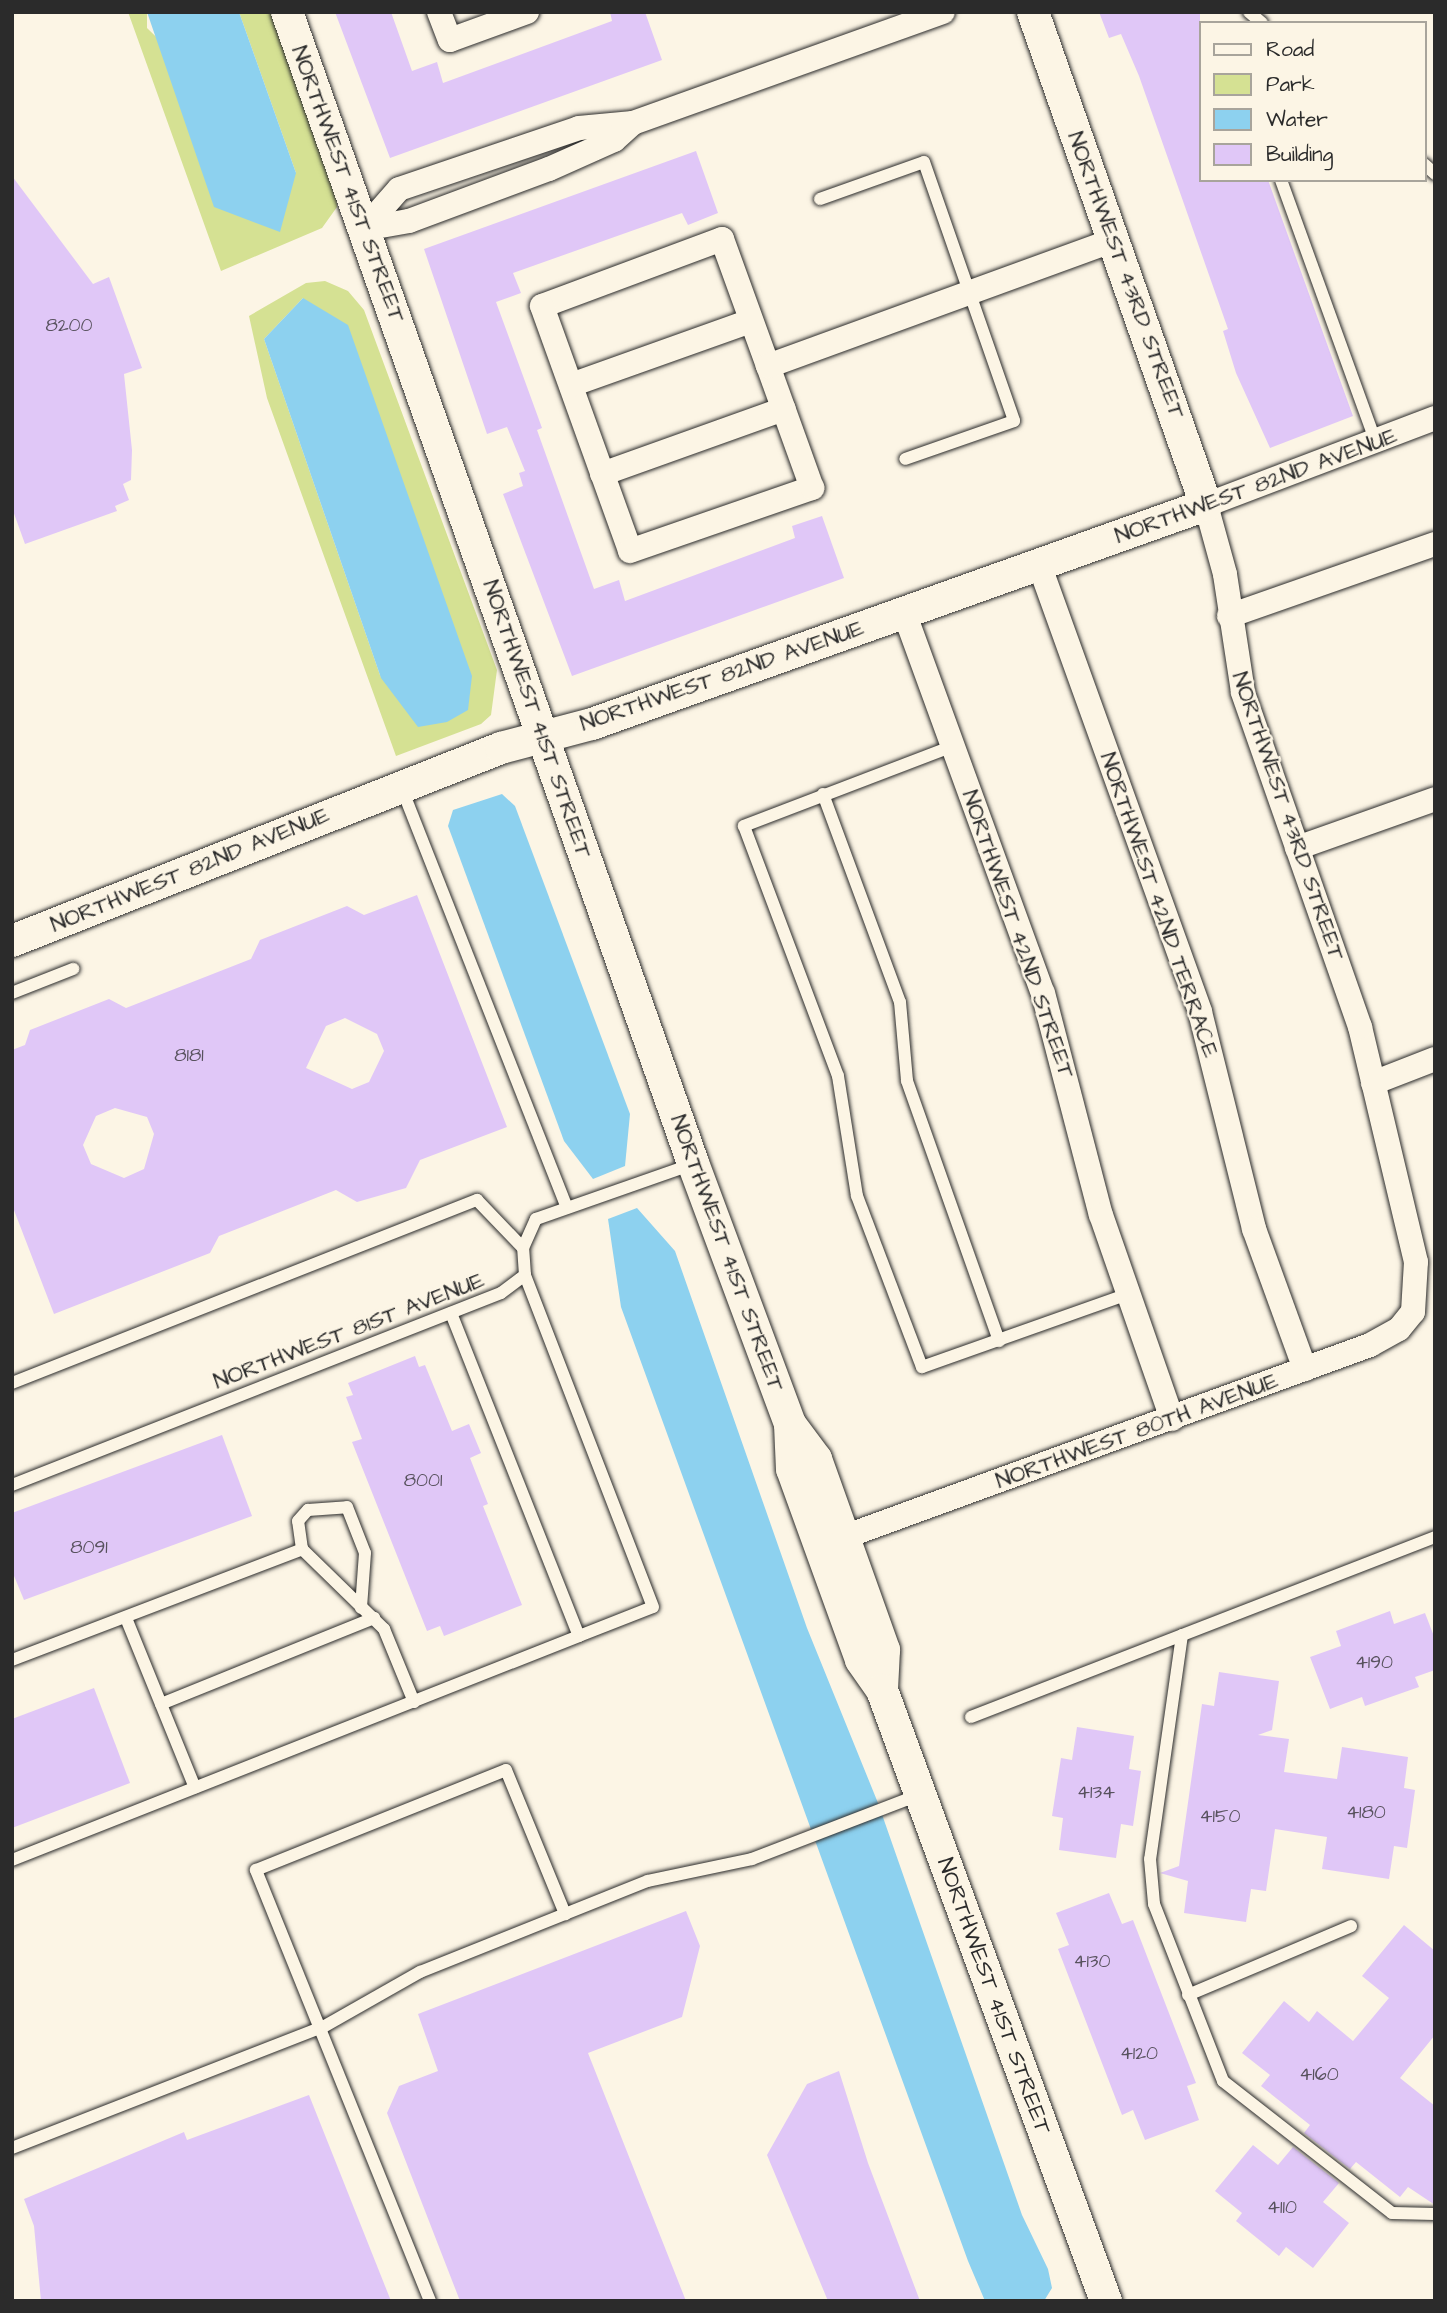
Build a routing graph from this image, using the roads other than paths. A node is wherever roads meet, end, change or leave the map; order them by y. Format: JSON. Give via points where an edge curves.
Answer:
{"nodes":[{"id":1,"x":287,"y":12,"type":"edge"},
{"id":2,"x":439,"y":12,"type":"edge"},
{"id":3,"x":527,"y":12,"type":"edge"},
{"id":4,"x":943,"y":12,"type":"edge"},
{"id":5,"x":1033,"y":12,"type":"edge"},
{"id":6,"x":1282,"y":182,"type":"edge"},
{"id":7,"x":820,"y":199,"type":"dead end"},
{"id":8,"x":364,"y":229,"type":"junction"},
{"id":9,"x":1114,"y":240,"type":"junction"},
{"id":10,"x":969,"y":293,"type":"junction"},
{"id":11,"x":751,"y":321,"type":"junction"},
{"id":12,"x":768,"y":366,"type":"junction"},
{"id":13,"x":570,"y":385,"type":"junction"},
{"id":14,"x":783,"y":409,"type":"junction"},
{"id":15,"x":1435,"y":418,"type":"edge"},
{"id":16,"x":1376,"y":445,"type":"junction"},
{"id":17,"x":905,"y":459,"type":"dead end"},
{"id":18,"x":602,"y":474,"type":"junction"},
{"id":19,"x":1206,"y":506,"type":"junction"},
{"id":20,"x":1435,"y":544,"type":"edge"},
{"id":21,"x":1039,"y":564,"type":"junction"},
{"id":22,"x":904,"y":611,"type":"junction"},
{"id":23,"x":1229,"y":616,"type":"junction"},
{"id":24,"x":545,"y":737,"type":"junction"},
{"id":25,"x":953,"y":747,"type":"junction"},
{"id":26,"x":401,"y":786,"type":"junction"},
{"id":27,"x":823,"y":794,"type":"junction"},
{"id":28,"x":1435,"y":799,"type":"edge"},
{"id":29,"x":1297,"y":848,"type":"junction"},
{"id":30,"x":12,"y":941,"type":"edge"},
{"id":31,"x":73,"y":969,"type":"dead end"},
{"id":32,"x":12,"y":993,"type":"edge"},
{"id":33,"x":1435,"y":1059,"type":"edge"},
{"id":34,"x":1373,"y":1083,"type":"junction"},
{"id":35,"x":693,"y":1163,"type":"junction"},
{"id":36,"x":567,"y":1208,"type":"junction"},
{"id":37,"x":523,"y":1248,"type":"junction"},
{"id":38,"x":525,"y":1275,"type":"junction"},
{"id":39,"x":1128,"y":1294,"type":"junction"},
{"id":40,"x":1425,"y":1309,"type":"edge"},
{"id":41,"x":451,"y":1313,"type":"junction"},
{"id":42,"x":999,"y":1341,"type":"junction"},
{"id":43,"x":1305,"y":1369,"type":"junction"},
{"id":44,"x":12,"y":1383,"type":"edge"},
{"id":45,"x":1172,"y":1419,"type":"junction"},
{"id":46,"x":790,"y":1424,"type":"junction"},
{"id":47,"x":12,"y":1485,"type":"edge"},
{"id":48,"x":844,"y":1537,"type":"junction"},
{"id":49,"x":1435,"y":1537,"type":"edge"},
{"id":50,"x":302,"y":1549,"type":"junction"},
{"id":51,"x":361,"y":1608,"type":"junction"},
{"id":52,"x":126,"y":1618,"type":"junction"},
{"id":53,"x":374,"y":1618,"type":"junction"},
{"id":54,"x":1182,"y":1635,"type":"junction"},
{"id":55,"x":579,"y":1636,"type":"junction"},
{"id":56,"x":12,"y":1660,"type":"edge"},
{"id":57,"x":882,"y":1690,"type":"junction"},
{"id":58,"x":414,"y":1702,"type":"junction"},
{"id":59,"x":161,"y":1704,"type":"junction"},
{"id":60,"x":971,"y":1717,"type":"dead end"},
{"id":61,"x":195,"y":1788,"type":"junction"},
{"id":62,"x":910,"y":1798,"type":"junction"},
{"id":63,"x":12,"y":1860,"type":"edge"},
{"id":64,"x":565,"y":1914,"type":"junction"},
{"id":65,"x":1351,"y":1926,"type":"dead end"},
{"id":66,"x":1188,"y":1995,"type":"junction"},
{"id":67,"x":323,"y":2027,"type":"junction"},
{"id":68,"x":12,"y":2147,"type":"edge"},
{"id":69,"x":1435,"y":2214,"type":"edge"},
{"id":70,"x":430,"y":2301,"type":"edge"},
{"id":71,"x":1106,"y":2301,"type":"edge"}],
"edges":[{"from":1,"to":8,"type":"street","name":"NORTHWEST 41ST STREET"},
{"from":2,"to":3,"type":"street","via":[[450,40]]},
{"from":4,"to":8,"type":"street","via":[[633,123],[579,128],[399,189]]},
{"from":5,"to":9,"type":"street","name":"NORTHWEST 43RD STREET"},
{"from":6,"to":16,"type":"lane"},
{"from":7,"to":10,"type":"lane","via":[[924,162]]},
{"from":8,"to":24,"type":"street","name":"NORTHWEST 41ST STREET"},
{"from":9,"to":10,"type":"street"},
{"from":9,"to":19,"type":"street","name":"NORTHWEST 43RD STREET"},
{"from":10,"to":12,"type":"street"},
{"from":10,"to":17,"type":"lane","via":[[1014,421]]},
{"from":11,"to":12,"type":"street"},
{"from":11,"to":13,"type":"street"},
{"from":11,"to":13,"type":"street","via":[[722,239],[542,306]]},
{"from":12,"to":14,"type":"street"},
{"from":13,"to":18,"type":"street"},
{"from":14,"to":18,"type":"street"},
{"from":14,"to":18,"type":"street","via":[[813,488],[630,551]]},
{"from":15,"to":16,"type":"street","name":"NORTHWEST 82ND AVENUE"},
{"from":16,"to":19,"type":"street","name":"NORTHWEST 82ND AVENUE"},
{"from":19,"to":21,"type":"street","name":"NORTHWEST 82ND AVENUE"},
{"from":19,"to":23,"type":"street","name":"NORTHWEST 43RD STREET"},
{"from":20,"to":23,"type":"street"},
{"from":21,"to":22,"type":"street","name":"NORTHWEST 82ND AVENUE"},
{"from":21,"to":43,"type":"street","name":"NORTHWEST 42ND TERRACE","via":[[1200,1012],[1249,1211]]},
{"from":22,"to":24,"type":"street","name":"NORTHWEST 82ND AVENUE"},
{"from":22,"to":25,"type":"street","name":"NORTHWEST 42ND STREET"},
{"from":23,"to":29,"type":"street","name":"NORTHWEST 43RD STREET","via":[[1242,692]]},
{"from":24,"to":26,"type":"street","name":"NORTHWEST 82ND AVENUE"},
{"from":24,"to":35,"type":"street","name":"NORTHWEST 41ST STREET"},
{"from":25,"to":27,"type":"lane"},
{"from":25,"to":39,"type":"street","name":"NORTHWEST 42ND STREET","via":[[1052,1023]]},
{"from":26,"to":30,"type":"street","name":"NORTHWEST 82ND AVENUE"},
{"from":26,"to":36,"type":"lane"},
{"from":27,"to":42,"type":"lane","via":[[900,1002],[907,1080]]},
{"from":27,"to":42,"type":"lane","via":[[744,826],[838,1076],[857,1196],[922,1367]]},
{"from":28,"to":29,"type":"street"},
{"from":29,"to":34,"type":"street","name":"NORTHWEST 43RD STREET"},
{"from":31,"to":32,"type":"lane"},
{"from":33,"to":34,"type":"street"},
{"from":34,"to":40,"type":"street","name":"NORTHWEST 43RD STREET"},
{"from":35,"to":36,"type":"lane"},
{"from":35,"to":46,"type":"street","name":"NORTHWEST 41ST STREET"},
{"from":36,"to":37,"type":"lane","via":[[536,1219]]},
{"from":37,"to":38,"type":"lane"},
{"from":37,"to":44,"type":"lane","via":[[477,1200]]},
{"from":38,"to":41,"type":"lane","name":"NORTHWEST 81ST AVENUE","via":[[501,1293]]},
{"from":38,"to":55,"type":"lane","via":[[653,1607]]},
{"from":39,"to":42,"type":"lane"},
{"from":39,"to":45,"type":"street","name":"NORTHWEST 42ND STREET"},
{"from":40,"to":43,"type":"street","name":"NORTHWEST 80TH AVENUE","via":[[1393,1334]]},
{"from":41,"to":47,"type":"lane","name":"NORTHWEST 81ST AVENUE"},
{"from":41,"to":55,"type":"lane"},
{"from":43,"to":45,"type":"street","name":"NORTHWEST 80TH AVENUE"},
{"from":45,"to":48,"type":"street","name":"NORTHWEST 80TH AVENUE"},
{"from":46,"to":48,"type":"street","name":"NORTHWEST 41ST STREET","via":[[816,1459]]},
{"from":46,"to":57,"type":"street","name":"NORTHWEST 41ST STREET","via":[[792,1469],[862,1660]]},
{"from":48,"to":57,"type":"street","name":"NORTHWEST 41ST STREET","via":[[884,1650]]},
{"from":49,"to":54,"type":"lane"},
{"from":50,"to":51,"type":"lane"},
{"from":50,"to":51,"type":"lane","via":[[298,1521],[308,1510],[347,1507],[365,1553]]},
{"from":50,"to":52,"type":"lane"},
{"from":51,"to":53,"type":"lane"},
{"from":52,"to":56,"type":"lane"},
{"from":52,"to":59,"type":"lane"},
{"from":53,"to":58,"type":"lane"},
{"from":53,"to":59,"type":"lane"},
{"from":54,"to":60,"type":"lane"},
{"from":54,"to":66,"type":"lane","via":[[1150,1859],[1154,1904]]},
{"from":55,"to":58,"type":"lane"},
{"from":57,"to":62,"type":"street","name":"NORTHWEST 41ST STREET"},
{"from":58,"to":61,"type":"lane"},
{"from":59,"to":61,"type":"lane"},
{"from":61,"to":63,"type":"lane"},
{"from":62,"to":64,"type":"lane","via":[[740,1863],[658,1878]]},
{"from":62,"to":71,"type":"street","name":"NORTHWEST 41ST STREET"},
{"from":64,"to":67,"type":"lane","via":[[420,1972]]},
{"from":64,"to":67,"type":"lane","via":[[506,1770],[256,1870]]},
{"from":65,"to":66,"type":"lane"},
{"from":66,"to":69,"type":"lane","via":[[1223,2081],[1392,2213]]},
{"from":67,"to":68,"type":"lane"},
{"from":67,"to":70,"type":"lane"}]}
